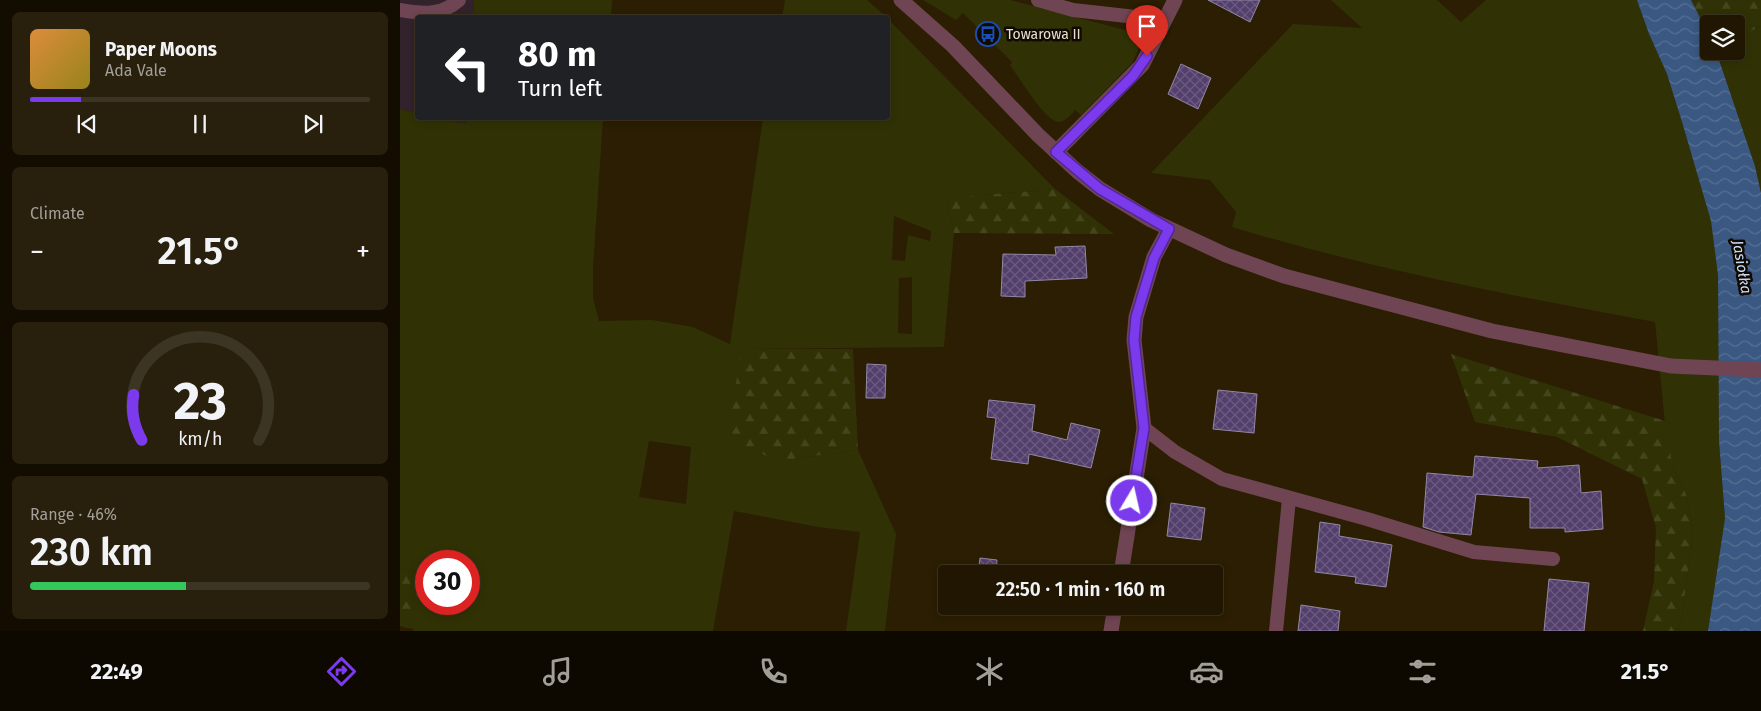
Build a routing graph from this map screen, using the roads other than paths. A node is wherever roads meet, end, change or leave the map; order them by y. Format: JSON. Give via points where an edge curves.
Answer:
{"nodes":[{"id":1,"x":458,"y":0,"type":"edge"},
{"id":2,"x":901,"y":0,"type":"edge"},
{"id":3,"x":1038,"y":0,"type":"edge"},
{"id":4,"x":1175,"y":0,"type":"edge"},
{"id":5,"x":400,"y":10,"type":"edge"},
{"id":6,"x":1162,"y":27,"type":"junction"},
{"id":7,"x":1056,"y":152,"type":"junction"},
{"id":8,"x":1169,"y":229,"type":"junction"},
{"id":9,"x":1761,"y":370,"type":"edge"},
{"id":10,"x":1144,"y":428,"type":"junction"},
{"id":11,"x":1289,"y":499,"type":"junction"},
{"id":12,"x":1553,"y":559,"type":"dead end"},
{"id":13,"x":1122,"y":565,"type":"edge"},
{"id":14,"x":1114,"y":615,"type":"edge"},
{"id":15,"x":1111,"y":631,"type":"edge"},
{"id":16,"x":1276,"y":631,"type":"edge"}],
"edges":[{"from":1,"to":5,"type":"lane","via":[[435,13]]},
{"from":2,"to":7,"type":"street","via":[[953,46]]},
{"from":3,"to":6,"type":"lane","via":[[1073,10],[1136,17]]},
{"from":4,"to":6,"type":"street"},
{"from":6,"to":7,"type":"street","via":[[1133,76]]},
{"from":7,"to":8,"type":"street","via":[[1100,189]]},
{"from":8,"to":9,"type":"street","via":[[1226,255],[1284,276],[1492,331],[1671,366]]},
{"from":8,"to":10,"type":"street","via":[[1154,258],[1136,317],[1134,340]]},
{"from":10,"to":11,"type":"lane","via":[[1175,452],[1222,479]]},
{"from":10,"to":13,"type":"street"},
{"from":11,"to":12,"type":"lane","via":[[1368,519],[1474,552]]},
{"from":11,"to":16,"type":"lane"},
{"from":14,"to":15,"type":"street"}]}
